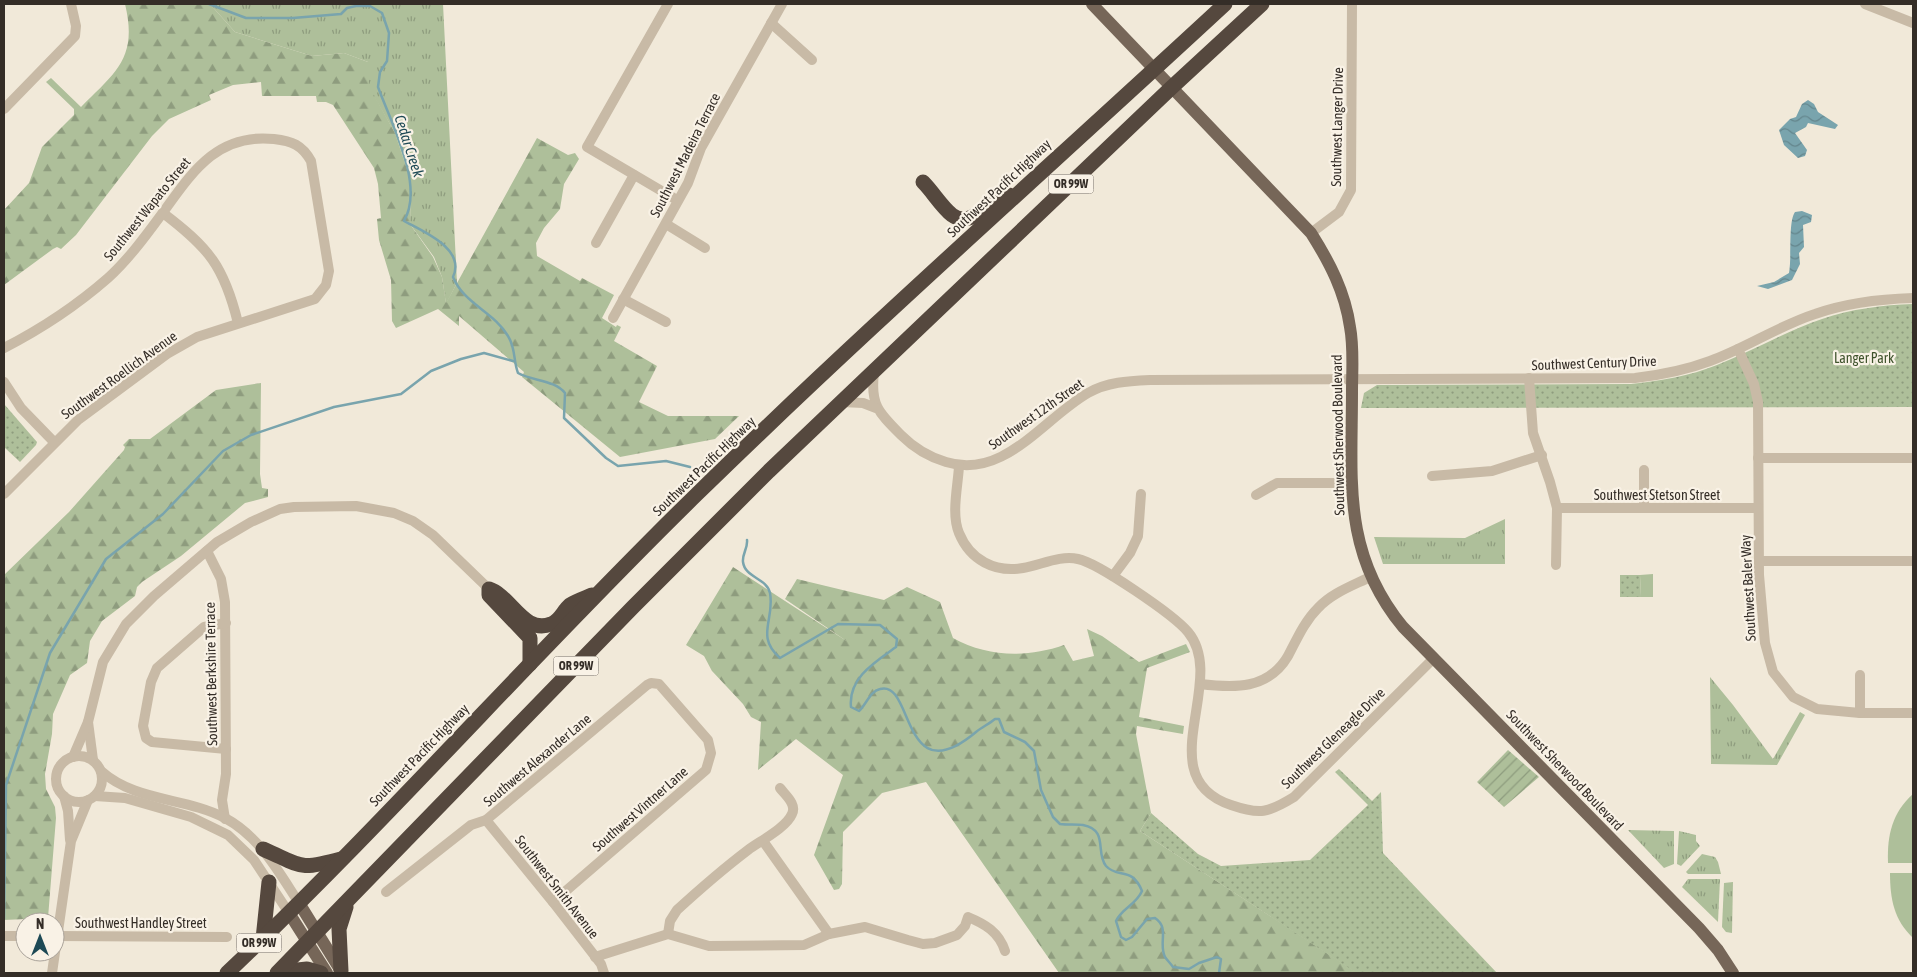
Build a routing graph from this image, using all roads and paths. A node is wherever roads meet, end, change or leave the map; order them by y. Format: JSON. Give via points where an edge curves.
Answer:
{"nodes":[{"id":1,"x":71,"y":4,"type":"edge"},
{"id":2,"x":668,"y":4,"type":"edge"},
{"id":3,"x":782,"y":4,"type":"edge"},
{"id":4,"x":1092,"y":4,"type":"edge"},
{"id":5,"x":1225,"y":4,"type":"edge"},
{"id":6,"x":1262,"y":4,"type":"edge"},
{"id":7,"x":1352,"y":4,"type":"edge"},
{"id":8,"x":1865,"y":4,"type":"edge"},
{"id":9,"x":771,"y":23,"type":"junction"},
{"id":10,"x":1913,"y":23,"type":"edge"},
{"id":11,"x":812,"y":60,"type":"dead end"},
{"id":12,"x":1153,"y":70,"type":"junction"},
{"id":13,"x":1171,"y":88,"type":"junction"},
{"id":14,"x":4,"y":108,"type":"edge"},
{"id":15,"x":298,"y":145,"type":"joint"},
{"id":16,"x":634,"y":175,"type":"junction"},
{"id":17,"x":923,"y":182,"type":"dead end"},
{"id":18,"x":1013,"y":196,"type":"junction"},
{"id":19,"x":677,"y":200,"type":"junction"},
{"id":20,"x":163,"y":213,"type":"junction"},
{"id":21,"x":666,"y":224,"type":"junction"},
{"id":22,"x":1311,"y":233,"type":"junction"},
{"id":23,"x":596,"y":242,"type":"dead end"},
{"id":24,"x":705,"y":248,"type":"dead end"},
{"id":25,"x":1913,"y":298,"type":"edge"},
{"id":26,"x":623,"y":299,"type":"junction"},
{"id":27,"x":613,"y":318,"type":"dead end"},
{"id":28,"x":666,"y":322,"type":"dead end"},
{"id":29,"x":238,"y":324,"type":"junction"},
{"id":30,"x":4,"y":348,"type":"edge"},
{"id":31,"x":1738,"y":349,"type":"junction"},
{"id":32,"x":874,"y":373,"type":"junction"},
{"id":33,"x":1352,"y":378,"type":"junction"},
{"id":34,"x":1529,"y":378,"type":"junction"},
{"id":35,"x":4,"y":382,"type":"edge"},
{"id":36,"x":842,"y":402,"type":"junction"},
{"id":37,"x":876,"y":408,"type":"junction"},
{"id":38,"x":54,"y":442,"type":"junction"},
{"id":39,"x":1542,"y":455,"type":"junction"},
{"id":40,"x":1758,"y":458,"type":"junction"},
{"id":41,"x":1913,"y":458,"type":"edge"},
{"id":42,"x":959,"y":466,"type":"junction"},
{"id":43,"x":1644,"y":470,"type":"dead end"},
{"id":44,"x":1432,"y":476,"type":"dead end"},
{"id":45,"x":1352,"y":483,"type":"junction"},
{"id":46,"x":4,"y":494,"type":"edge"},
{"id":47,"x":1141,"y":494,"type":"dead end"},
{"id":48,"x":1256,"y":495,"type":"dead end"},
{"id":49,"x":1557,"y":508,"type":"junction"},
{"id":50,"x":1644,"y":508,"type":"junction"},
{"id":51,"x":1758,"y":508,"type":"junction"},
{"id":52,"x":207,"y":551,"type":"junction"},
{"id":53,"x":1759,"y":561,"type":"junction"},
{"id":54,"x":1913,"y":561,"type":"edge"},
{"id":55,"x":1556,"y":565,"type":"dead end"},
{"id":56,"x":1113,"y":576,"type":"junction"},
{"id":57,"x":1370,"y":577,"type":"junction"},
{"id":58,"x":489,"y":589,"type":"junction"},
{"id":59,"x":603,"y":589,"type":"junction"},
{"id":60,"x":226,"y":623,"type":"junction"},
{"id":61,"x":1434,"y":658,"type":"junction"},
{"id":62,"x":530,"y":664,"type":"junction"},
{"id":63,"x":1860,"y":675,"type":"dead end"},
{"id":64,"x":655,"y":682,"type":"joint"},
{"id":65,"x":1200,"y":684,"type":"junction"},
{"id":66,"x":1860,"y":713,"type":"junction"},
{"id":67,"x":1913,"y":713,"type":"edge"},
{"id":68,"x":88,"y":722,"type":"junction"},
{"id":69,"x":226,"y":749,"type":"junction"},
{"id":70,"x":72,"y":756,"type":"junction"},
{"id":71,"x":93,"y":760,"type":"junction"},
{"id":72,"x":102,"y":771,"type":"junction"},
{"id":73,"x":780,"y":788,"type":"dead end"},
{"id":74,"x":64,"y":796,"type":"junction"},
{"id":75,"x":91,"y":798,"type":"junction"},
{"id":76,"x":222,"y":800,"type":"junction"},
{"id":77,"x":205,"y":810,"type":"junction"},
{"id":78,"x":225,"y":819,"type":"junction"},
{"id":79,"x":486,"y":820,"type":"junction"},
{"id":80,"x":71,"y":841,"type":"junction"},
{"id":81,"x":763,"y":841,"type":"junction"},
{"id":82,"x":262,"y":849,"type":"junction"},
{"id":83,"x":342,"y":858,"type":"junction"},
{"id":84,"x":269,"y":882,"type":"junction"},
{"id":85,"x":386,"y":892,"type":"dead end"},
{"id":86,"x":553,"y":902,"type":"junction"},
{"id":87,"x":347,"y":903,"type":"junction"},
{"id":88,"x":294,"y":908,"type":"junction"},
{"id":89,"x":60,"y":912,"type":"edge"},
{"id":90,"x":668,"y":934,"type":"junction"},
{"id":91,"x":829,"y":934,"type":"junction"},
{"id":92,"x":65,"y":936,"type":"edge"},
{"id":93,"x":228,"y":937,"type":"dead end"},
{"id":94,"x":313,"y":938,"type":"junction"},
{"id":95,"x":263,"y":939,"type":"junction"},
{"id":96,"x":1005,"y":951,"type":"dead end"},
{"id":97,"x":595,"y":957,"type":"junction"},
{"id":98,"x":278,"y":972,"type":"edge"},
{"id":99,"x":227,"y":973,"type":"edge"},
{"id":100,"x":321,"y":973,"type":"edge"},
{"id":101,"x":336,"y":973,"type":"edge"},
{"id":102,"x":604,"y":973,"type":"edge"},
{"id":103,"x":1733,"y":973,"type":"edge"}],
"edges":[{"from":1,"to":14,"type":"street","via":[[75,36]]},
{"from":2,"to":16,"type":"street","via":[[587,147]]},
{"from":3,"to":9,"type":"street","name":"Southwest Madeira Terrace"},
{"from":4,"to":12,"type":"main road","name":"Southwest Sherwood Boulevard"},
{"from":5,"to":12,"type":"highway","name":"Southwest Pacific Highway","number":"OR 99W"},
{"from":6,"to":13,"type":"highway","number":"OR 99W"},
{"from":7,"to":22,"type":"street","name":"Southwest Langer Drive","via":[[1351,190],[1339,212]]},
{"from":8,"to":10,"type":"street"},
{"from":9,"to":11,"type":"street"},
{"from":9,"to":19,"type":"street","name":"Southwest Madeira Terrace"},
{"from":12,"to":13,"type":"main road","name":"Southwest Sherwood Boulevard"},
{"from":12,"to":18,"type":"highway","name":"Southwest Pacific Highway","number":"OR 99W"},
{"from":13,"to":22,"type":"main road","name":"Southwest Sherwood Boulevard"},
{"from":13,"to":32,"type":"highway","number":"OR 99W"},
{"from":15,"to":20,"type":"street","name":"Southwest Wapato Street","via":[[263,138],[239,141],[213,154],[197,166]]},
{"from":15,"to":29,"type":"street","name":"Southwest Roellich Avenue","via":[[311,161],[328,265],[326,285],[315,299]]},
{"from":16,"to":19,"type":"street"},
{"from":16,"to":23,"type":"street"},
{"from":17,"to":18,"type":"highway","via":[[952,215],[964,220],[973,217],[999,196]]},
{"from":18,"to":59,"type":"highway","name":"Southwest Pacific Highway","number":"OR 99W","via":[[730,462]]},
{"from":19,"to":21,"type":"street","name":"Southwest Madeira Terrace"},
{"from":20,"to":29,"type":"street","via":[[198,240],[214,260],[230,293]]},
{"from":20,"to":30,"type":"street","name":"Southwest Wapato Street","via":[[108,277],[48,323]]},
{"from":21,"to":24,"type":"street"},
{"from":21,"to":26,"type":"street","name":"Southwest Madeira Terrace"},
{"from":22,"to":33,"type":"main road","name":"Southwest Sherwood Boulevard","via":[[1334,272],[1346,304],[1352,335]]},
{"from":25,"to":31,"type":"street","name":"Southwest Century Drive","via":[[1862,302],[1817,313]]},
{"from":26,"to":27,"type":"street","name":"Southwest Madeira Terrace"},
{"from":26,"to":28,"type":"street"},
{"from":29,"to":38,"type":"street","name":"Southwest Roellich Avenue","via":[[197,337],[167,354],[78,420]]},
{"from":31,"to":34,"type":"street","name":"Southwest Century Drive","via":[[1694,367],[1655,376]]},
{"from":31,"to":40,"type":"street","name":"Southwest Baler Way","via":[[1756,390]]},
{"from":32,"to":36,"type":"highway","number":"OR 99W"},
{"from":32,"to":37,"type":"street","via":[[872,396]]},
{"from":33,"to":34,"type":"street","name":"Southwest Century Drive"},
{"from":33,"to":42,"type":"street","name":"Southwest 12th Street","via":[[1119,382],[1088,393],[1003,456],[978,465]]},
{"from":33,"to":45,"type":"main road","name":"Southwest Sherwood Boulevard"},
{"from":34,"to":39,"type":"street","via":[[1531,421]]},
{"from":35,"to":38,"type":"street","via":[[21,408]]},
{"from":36,"to":37,"type":"street","via":[[863,403]]},
{"from":36,"to":87,"type":"highway","number":"OR 99W","via":[[673,567]]},
{"from":37,"to":42,"type":"street","name":"Southwest 12th Street","via":[[906,440],[923,452]]},
{"from":38,"to":46,"type":"street","name":"Southwest Roellich Avenue"},
{"from":39,"to":44,"type":"street","via":[[1492,472]]},
{"from":39,"to":49,"type":"street"},
{"from":40,"to":41,"type":"street"},
{"from":40,"to":51,"type":"street","name":"Southwest Baler Way"},
{"from":42,"to":56,"type":"street","name":"Southwest Gleneagle Drive","via":[[956,515],[959,533],[981,562],[993,568],[1014,570],[1060,558],[1079,559]]},
{"from":43,"to":50,"type":"street"},
{"from":45,"to":48,"type":"street","via":[[1277,483]]},
{"from":45,"to":57,"type":"main road","name":"Southwest Sherwood Boulevard","via":[[1355,527]]},
{"from":47,"to":56,"type":"street","via":[[1138,536],[1130,554]]},
{"from":49,"to":50,"type":"street","name":"Southwest Stetson Street"},
{"from":49,"to":55,"type":"street"},
{"from":50,"to":51,"type":"street","name":"Southwest Stetson Street"},
{"from":51,"to":53,"type":"street","name":"Southwest Baler Way"},
{"from":52,"to":58,"type":"street","via":[[251,522],[280,509],[300,506],[374,508],[401,516],[428,531]]},
{"from":52,"to":60,"type":"street","name":"Southwest Berkshire Terrace","via":[[223,587]]},
{"from":52,"to":68,"type":"street","via":[[126,624],[102,662]]},
{"from":53,"to":54,"type":"street"},
{"from":53,"to":66,"type":"street","name":"Southwest Baler Way","via":[[1765,643],[1779,682],[1800,701],[1817,709]]},
{"from":56,"to":65,"type":"street","name":"Southwest Gleneagle Drive","via":[[1189,633],[1198,650]]},
{"from":57,"to":61,"type":"main road","name":"Southwest Sherwood Boulevard","via":[[1395,617]]},
{"from":57,"to":65,"type":"street","via":[[1327,599],[1302,628],[1280,667],[1262,681],[1236,687]]},
{"from":58,"to":59,"type":"highway","via":[[496,591],[526,620],[540,626],[553,624],[570,606]]},
{"from":58,"to":62,"type":"highway","via":[[489,595],[530,638]]},
{"from":59,"to":62,"type":"highway","name":"Southwest Pacific Highway","number":"OR 99W"},
{"from":60,"to":69,"type":"street","name":"Southwest Berkshire Terrace"},
{"from":60,"to":69,"type":"street","via":[[211,624],[200,630],[157,668],[150,682],[143,730],[152,742]]},
{"from":61,"to":65,"type":"street","name":"Southwest Gleneagle Drive","via":[[1294,797],[1276,808],[1252,812],[1217,800],[1203,788],[1193,767],[1191,746]]},
{"from":61,"to":103,"type":"main road","name":"Southwest Sherwood Boulevard","via":[[1699,928]]},
{"from":62,"to":83,"type":"highway","name":"Southwest Pacific Highway","number":"OR 99W"},
{"from":63,"to":66,"type":"street"},
{"from":64,"to":79,"type":"street","name":"Southwest Alexander Lane","via":[[647,685]]},
{"from":64,"to":86,"type":"street","name":"Southwest Vintner Lane","via":[[708,740],[711,753],[706,770]]},
{"from":66,"to":67,"type":"street","name":"Southwest Baler Way"},
{"from":68,"to":70,"type":"street"},
{"from":68,"to":71,"type":"street"},
{"from":69,"to":76,"type":"street","name":"Southwest Berkshire Terrace","via":[[226,781]]},
{"from":70,"to":71,"type":"street","via":[[87,756]]},
{"from":70,"to":74,"type":"street","via":[[61,764],[56,777]]},
{"from":71,"to":72,"type":"street"},
{"from":72,"to":75,"type":"street","via":[[102,785]]},
{"from":72,"to":77,"type":"street","via":[[123,788]]},
{"from":73,"to":81,"type":"street","via":[[793,807],[792,814]]},
{"from":74,"to":75,"type":"street","via":[[72,801]]},
{"from":74,"to":80,"type":"street"},
{"from":75,"to":80,"type":"street"},
{"from":75,"to":84,"type":"street","via":[[125,798],[203,821],[236,841]]},
{"from":76,"to":77,"type":"street"},
{"from":76,"to":78,"type":"street","name":"Southwest Berkshire Terrace"},
{"from":77,"to":78,"type":"street"},
{"from":78,"to":82,"type":"street"},
{"from":79,"to":85,"type":"street","name":"Southwest Alexander Lane","via":[[471,825]]},
{"from":79,"to":86,"type":"street","name":"Southwest Smith Avenue"},
{"from":80,"to":89,"type":"street"},
{"from":81,"to":90,"type":"street","via":[[677,910],[670,921]]},
{"from":81,"to":91,"type":"street"},
{"from":82,"to":83,"type":"highway","via":[[306,867]]},
{"from":82,"to":88,"type":"street"},
{"from":83,"to":88,"type":"highway","name":"Southwest Pacific Highway","number":"OR 99W"},
{"from":84,"to":88,"type":"street"},
{"from":84,"to":95,"type":"highway"},
{"from":86,"to":97,"type":"street","name":"Southwest Smith Avenue"},
{"from":87,"to":94,"type":"highway","number":"OR 99W"},
{"from":87,"to":101,"type":"highway","via":[[339,929]]},
{"from":88,"to":94,"type":"main road"},
{"from":88,"to":95,"type":"highway","name":"Southwest Pacific Highway","number":"OR 99W"},
{"from":90,"to":91,"type":"street","via":[[719,946],[804,945]]},
{"from":90,"to":97,"type":"street"},
{"from":91,"to":96,"type":"street","via":[[865,927],[916,942],[935,943],[957,935],[968,917],[996,934]]},
{"from":92,"to":93,"type":"street","name":"Southwest Handley Street"},
{"from":94,"to":98,"type":"highway","number":"OR 99W"},
{"from":94,"to":101,"type":"main road"},
{"from":95,"to":99,"type":"highway","name":"Southwest Pacific Highway","number":"OR 99W"},
{"from":97,"to":102,"type":"street","name":"Southwest Smith Avenue"},
{"from":98,"to":100,"type":"highway","via":[[307,968]]}]}
